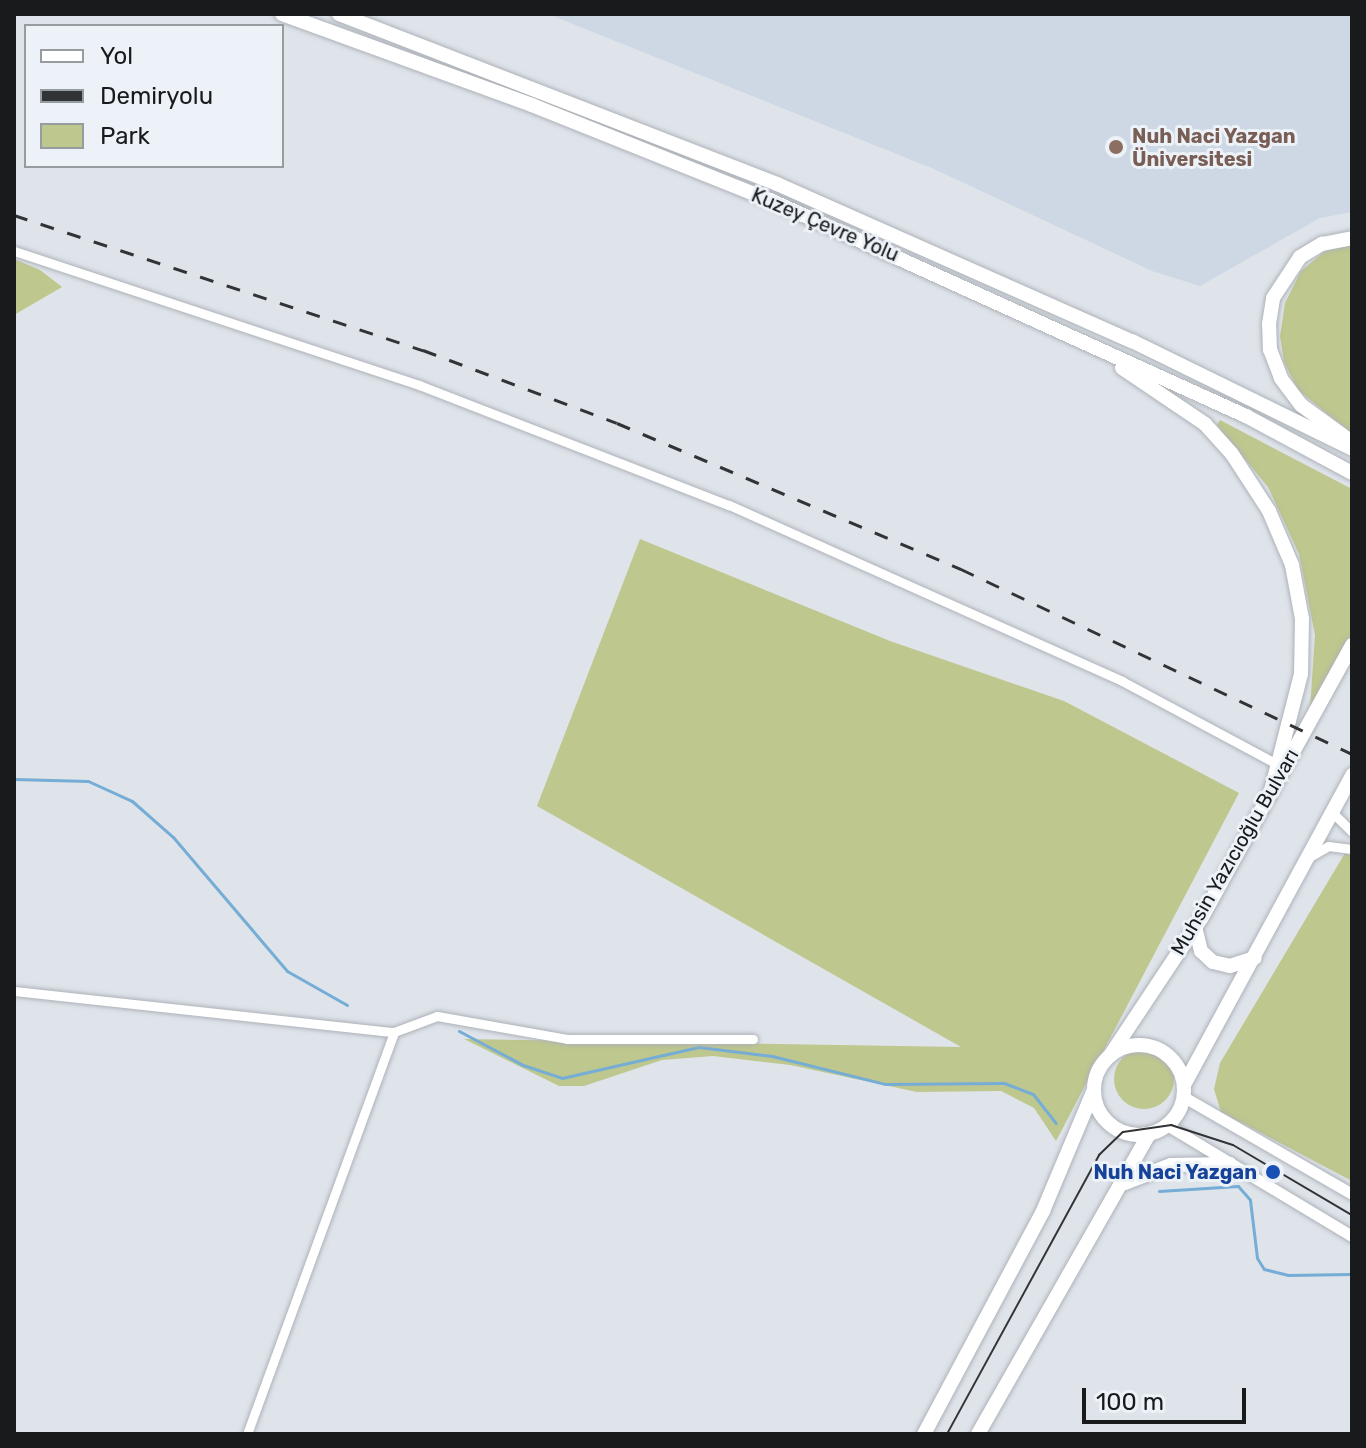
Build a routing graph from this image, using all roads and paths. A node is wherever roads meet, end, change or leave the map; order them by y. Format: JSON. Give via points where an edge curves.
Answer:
{"nodes":[{"id":1,"x":282,"y":14,"type":"edge"},
{"id":2,"x":339,"y":14,"type":"edge"},
{"id":3,"x":1352,"y":238,"type":"edge"},
{"id":4,"x":14,"y":251,"type":"edge"},
{"id":5,"x":958,"y":283,"type":"junction"},
{"id":6,"x":1352,"y":442,"type":"edge"},
{"id":7,"x":1352,"y":449,"type":"edge"},
{"id":8,"x":1352,"y":473,"type":"edge"},
{"id":9,"x":1352,"y":645,"type":"edge"},
{"id":10,"x":1277,"y":764,"type":"junction"},
{"id":11,"x":1352,"y":775,"type":"edge"},
{"id":12,"x":1352,"y":789,"type":"edge"},
{"id":13,"x":1270,"y":795,"type":"junction"},
{"id":14,"x":1332,"y":812,"type":"junction"},
{"id":15,"x":1352,"y":832,"type":"edge"},
{"id":16,"x":1352,"y":849,"type":"edge"},
{"id":17,"x":1308,"y":858,"type":"junction"},
{"id":18,"x":1195,"y":927,"type":"junction"},
{"id":19,"x":1255,"y":958,"type":"junction"},
{"id":20,"x":14,"y":991,"type":"edge"},
{"id":21,"x":394,"y":1032,"type":"junction"},
{"id":22,"x":753,"y":1039,"type":"dead end"},
{"id":23,"x":1111,"y":1054,"type":"junction"},
{"id":24,"x":1184,"y":1091,"type":"junction"},
{"id":25,"x":1093,"y":1092,"type":"junction"},
{"id":26,"x":1167,"y":1125,"type":"junction"},
{"id":27,"x":1149,"y":1134,"type":"junction"},
{"id":28,"x":1230,"y":1164,"type":"junction"},
{"id":29,"x":1125,"y":1183,"type":"junction"},
{"id":30,"x":1352,"y":1194,"type":"edge"},
{"id":31,"x":1352,"y":1236,"type":"edge"},
{"id":32,"x":247,"y":1434,"type":"edge"},
{"id":33,"x":924,"y":1434,"type":"edge"},
{"id":34,"x":978,"y":1434,"type":"edge"}],
"edges":[{"from":1,"to":5,"type":"highway","name":"Kuzey Çevre Yolu","via":[[635,145]]},
{"from":2,"to":7,"type":"highway","name":"Kuzey Çevre Yolu","via":[[791,190],[1117,334]]},
{"from":3,"to":6,"type":"highway","via":[[1322,244],[1300,257],[1273,298],[1269,324],[1270,350],[1281,378],[1301,405]]},
{"from":4,"to":10,"type":"street","via":[[419,385],[729,505],[1135,687]]},
{"from":5,"to":8,"type":"highway","name":"Kuzey Çevre Yolu","via":[[1246,416]]},
{"from":5,"to":10,"type":"highway","via":[[1171,398],[1205,424],[1253,483],[1282,538],[1302,619],[1301,674]]},
{"from":9,"to":13,"type":"highway","name":"Muhsin Yazıcıoğlu Bulvarı"},
{"from":10,"to":13,"type":"highway"},
{"from":11,"to":14,"type":"highway"},
{"from":12,"to":14,"type":"highway"},
{"from":13,"to":18,"type":"highway","name":"Muhsin Yazıcıoğlu Bulvarı"},
{"from":14,"to":15,"type":"street"},
{"from":14,"to":17,"type":"highway"},
{"from":16,"to":17,"type":"street","via":[[1328,846]]},
{"from":17,"to":19,"type":"highway"},
{"from":18,"to":19,"type":"highway","via":[[1201,951],[1213,962],[1230,966]]},
{"from":18,"to":23,"type":"highway","name":"Muhsin Yazıcıoğlu Bulvarı"},
{"from":19,"to":24,"type":"highway"},
{"from":20,"to":21,"type":"street"},
{"from":21,"to":22,"type":"street","via":[[437,1016],[567,1039]]},
{"from":21,"to":32,"type":"street"},
{"from":23,"to":24,"type":"highway","via":[[1135,1044],[1161,1050],[1179,1068]]},
{"from":23,"to":25,"type":"highway","via":[[1096,1075]]},
{"from":24,"to":26,"type":"highway"},
{"from":24,"to":30,"type":"street"},
{"from":25,"to":27,"type":"highway","via":[[1108,1123],[1129,1134]]},
{"from":25,"to":33,"type":"highway","via":[[1043,1211]]},
{"from":26,"to":27,"type":"highway"},
{"from":26,"to":28,"type":"street"},
{"from":27,"to":29,"type":"highway"},
{"from":28,"to":29,"type":"highway","via":[[1171,1165]]},
{"from":28,"to":31,"type":"street"},
{"from":29,"to":34,"type":"highway","via":[[1051,1298]]}]}
